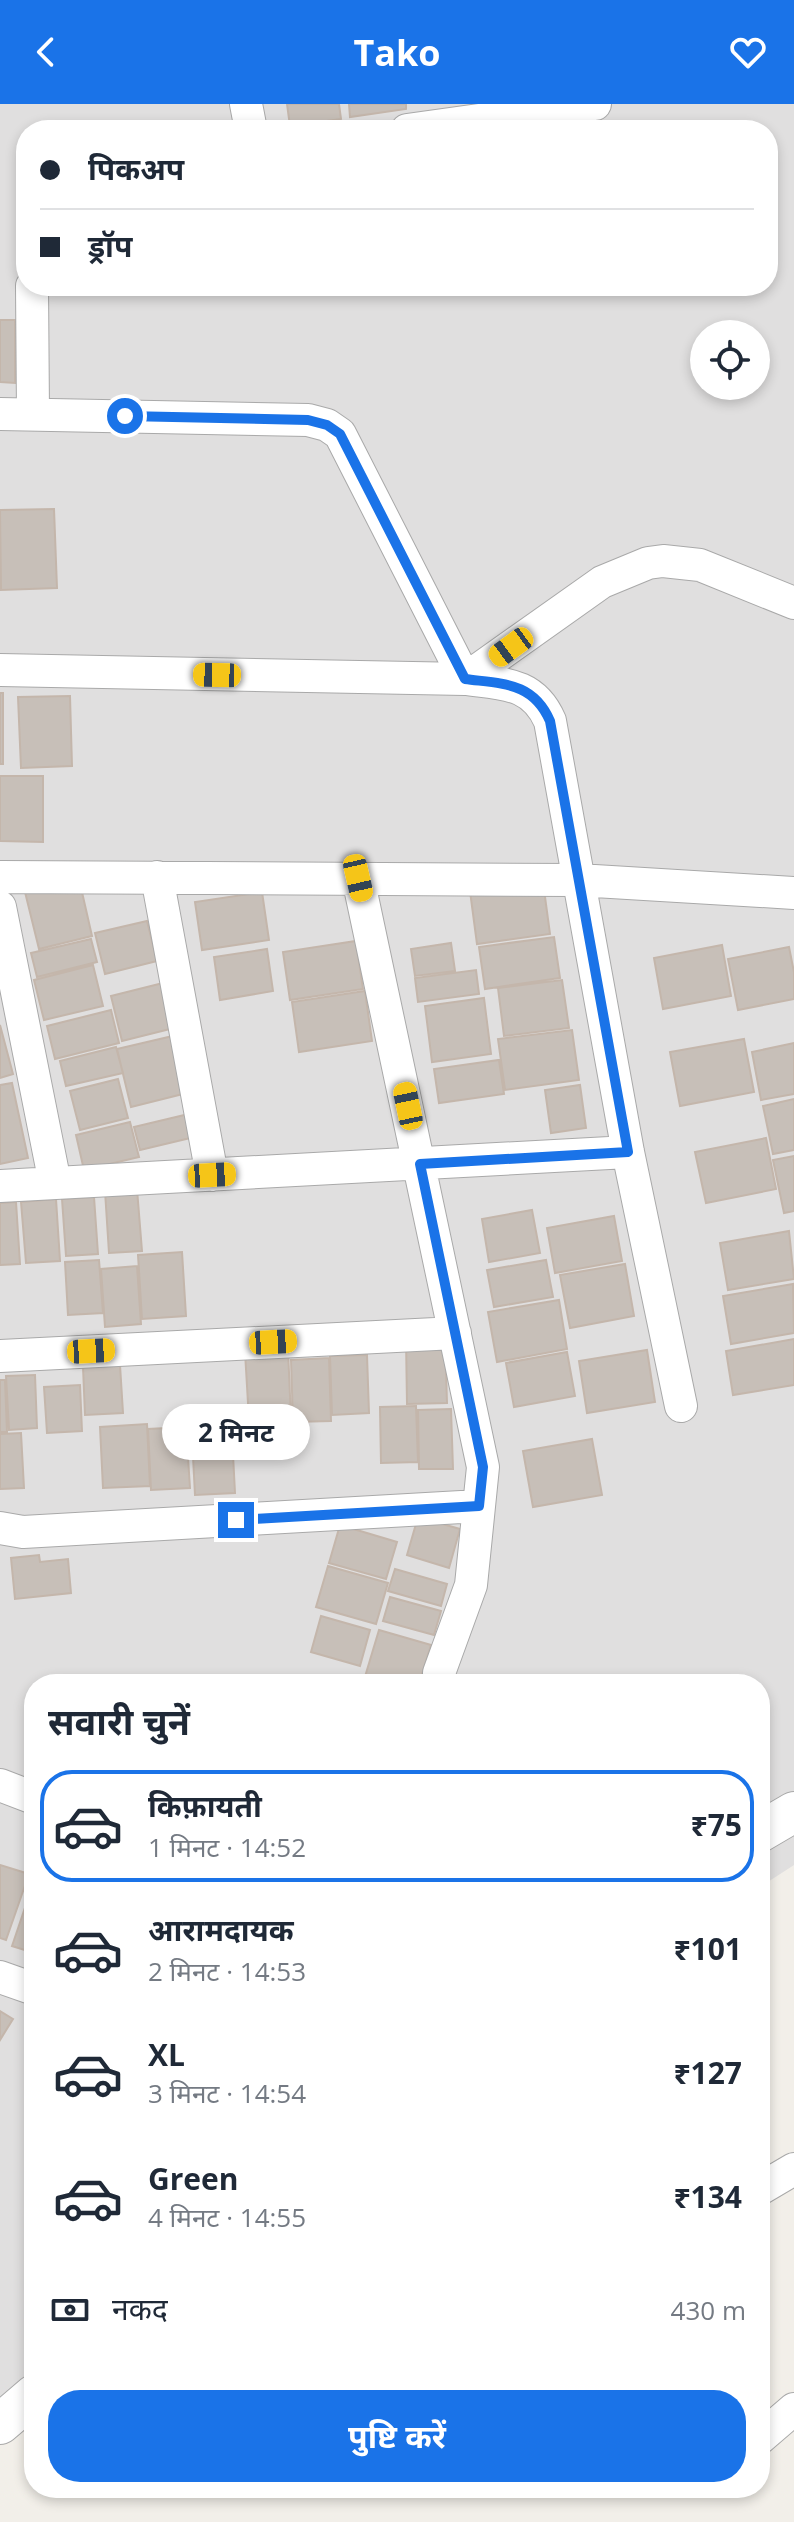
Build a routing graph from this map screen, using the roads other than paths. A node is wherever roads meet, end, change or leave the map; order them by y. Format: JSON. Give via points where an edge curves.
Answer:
{"nodes":[{"id":1,"x":591,"y":104,"type":"edge"},
{"id":2,"x":418,"y":120,"type":"edge"},
{"id":3,"x":32,"y":296,"type":"edge"},
{"id":4,"x":0,"y":414,"type":"edge"},
{"id":5,"x":33,"y":414,"type":"junction"},
{"id":6,"x":794,"y":603,"type":"edge"},
{"id":7,"x":0,"y":670,"type":"edge"},
{"id":8,"x":465,"y":679,"type":"junction"},
{"id":9,"x":0,"y":877,"type":"edge"},
{"id":10,"x":157,"y":877,"type":"junction"},
{"id":11,"x":358,"y":878,"type":"junction"},
{"id":12,"x":578,"y":880,"type":"junction"},
{"id":13,"x":794,"y":893,"type":"edge"},
{"id":14,"x":0,"y":907,"type":"edge"},
{"id":15,"x":628,"y":1152,"type":"junction"},
{"id":16,"x":420,"y":1164,"type":"junction"},
{"id":17,"x":212,"y":1175,"type":"junction"},
{"id":18,"x":55,"y":1183,"type":"junction"},
{"id":19,"x":0,"y":1186,"type":"edge"},
{"id":20,"x":455,"y":1333,"type":"junction"},
{"id":21,"x":0,"y":1356,"type":"edge"},
{"id":22,"x":681,"y":1406,"type":"dead end"},
{"id":23,"x":479,"y":1506,"type":"junction"},
{"id":24,"x":0,"y":1528,"type":"edge"},
{"id":25,"x":439,"y":1673,"type":"dead end"},
{"id":26,"x":0,"y":1785,"type":"edge"},
{"id":27,"x":24,"y":1794,"type":"edge"},
{"id":28,"x":794,"y":1812,"type":"edge"},
{"id":29,"x":770,"y":1826,"type":"edge"},
{"id":30,"x":0,"y":1977,"type":"edge"},
{"id":31,"x":24,"y":1985,"type":"edge"},
{"id":32,"x":794,"y":2169,"type":"edge"},
{"id":33,"x":770,"y":2183,"type":"edge"},
{"id":34,"x":24,"y":2404,"type":"edge"},
{"id":35,"x":794,"y":2409,"type":"edge"},
{"id":36,"x":0,"y":2424,"type":"edge"},
{"id":37,"x":770,"y":2429,"type":"edge"}],
"edges":[{"from":1,"to":2,"type":"street"},
{"from":3,"to":5,"type":"street"},
{"from":4,"to":5,"type":"street"},
{"from":5,"to":8,"type":"street","via":[[308,420],[327,425],[340,434]]},
{"from":6,"to":8,"type":"street","via":[[700,565],[648,563],[602,582]]},
{"from":7,"to":8,"type":"street"},
{"from":8,"to":12,"type":"street","via":[[511,685],[535,696],[544,709]]},
{"from":9,"to":10,"type":"street"},
{"from":10,"to":11,"type":"street"},
{"from":10,"to":17,"type":"street"},
{"from":11,"to":12,"type":"street"},
{"from":11,"to":16,"type":"street"},
{"from":12,"to":13,"type":"street"},
{"from":12,"to":15,"type":"street"},
{"from":14,"to":18,"type":"street"},
{"from":15,"to":16,"type":"street"},
{"from":15,"to":22,"type":"street"},
{"from":16,"to":17,"type":"street"},
{"from":16,"to":20,"type":"street"},
{"from":17,"to":18,"type":"street"},
{"from":18,"to":19,"type":"street"},
{"from":20,"to":21,"type":"street"},
{"from":20,"to":23,"type":"street","via":[[483,1467]]},
{"from":23,"to":24,"type":"street","via":[[23,1532]]},
{"from":23,"to":25,"type":"street","via":[[471,1585]]},
{"from":26,"to":27,"type":"street"},
{"from":28,"to":29,"type":"street"},
{"from":30,"to":31,"type":"street"},
{"from":32,"to":33,"type":"street"},
{"from":34,"to":36,"type":"street"},
{"from":35,"to":37,"type":"street"}]}
